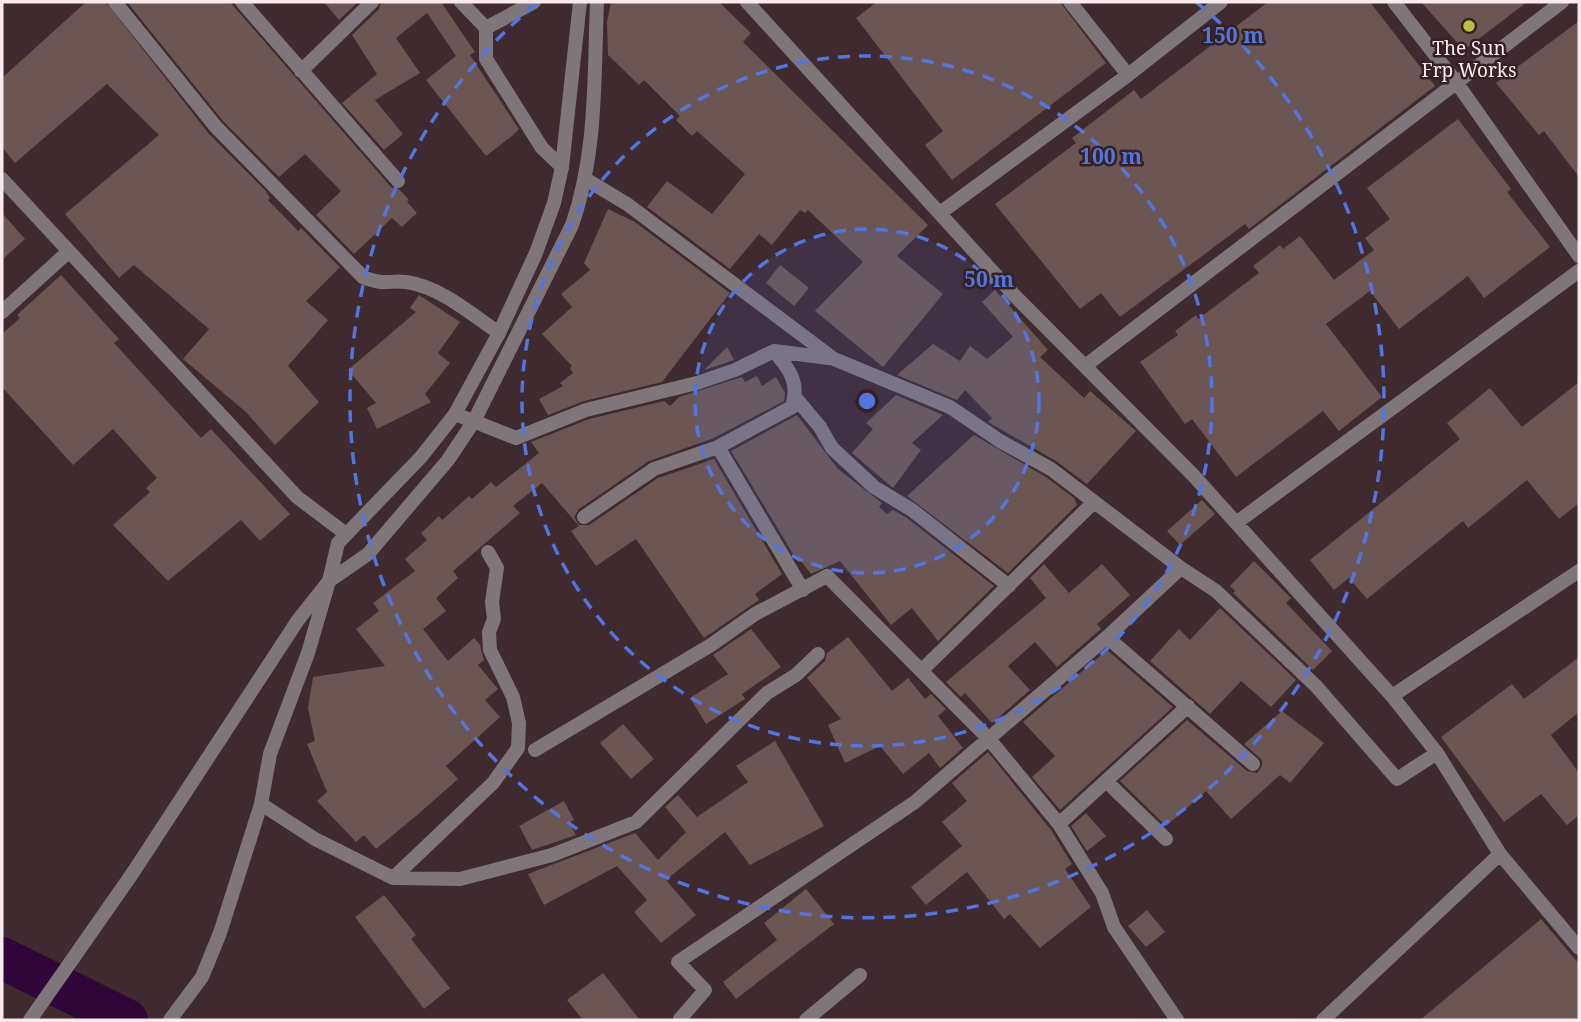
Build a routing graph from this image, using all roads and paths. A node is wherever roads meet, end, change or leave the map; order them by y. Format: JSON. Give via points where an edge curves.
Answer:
{"nodes":[{"id":1,"x":115,"y":2,"type":"edge"},
{"id":2,"x":242,"y":2,"type":"edge"},
{"id":3,"x":372,"y":2,"type":"edge"},
{"id":4,"x":461,"y":2,"type":"edge"},
{"id":5,"x":534,"y":2,"type":"edge"},
{"id":6,"x":580,"y":2,"type":"edge"},
{"id":7,"x":597,"y":2,"type":"edge"},
{"id":8,"x":747,"y":2,"type":"edge"},
{"id":9,"x":1070,"y":2,"type":"edge"},
{"id":10,"x":1222,"y":2,"type":"edge"},
{"id":11,"x":1394,"y":2,"type":"edge"},
{"id":12,"x":1562,"y":2,"type":"edge"},
{"id":13,"x":486,"y":28,"type":"junction"},
{"id":14,"x":301,"y":71,"type":"junction"},
{"id":15,"x":1128,"y":75,"type":"junction"},
{"id":16,"x":1456,"y":82,"type":"junction"},
{"id":17,"x":562,"y":167,"type":"junction"},
{"id":18,"x":2,"y":179,"type":"edge"},
{"id":19,"x":587,"y":180,"type":"junction"},
{"id":20,"x":398,"y":181,"type":"dead end"},
{"id":21,"x":940,"y":213,"type":"junction"},
{"id":22,"x":68,"y":252,"type":"junction"},
{"id":23,"x":1579,"y":256,"type":"edge"},
{"id":24,"x":1579,"y":271,"type":"edge"},
{"id":25,"x":2,"y":312,"type":"edge"},
{"id":26,"x":499,"y":333,"type":"junction"},
{"id":27,"x":774,"y":351,"type":"junction"},
{"id":28,"x":834,"y":359,"type":"junction"},
{"id":29,"x":1085,"y":366,"type":"junction"},
{"id":30,"x":795,"y":397,"type":"junction"},
{"id":31,"x":455,"y":414,"type":"junction"},
{"id":32,"x":474,"y":421,"type":"junction"},
{"id":33,"x":718,"y":447,"type":"junction"},
{"id":34,"x":1094,"y":502,"type":"junction"},
{"id":35,"x":584,"y":517,"type":"dead end"},
{"id":36,"x":1236,"y":523,"type":"junction"},
{"id":37,"x":346,"y":534,"type":"junction"},
{"id":38,"x":488,"y":552,"type":"dead end"},
{"id":39,"x":1181,"y":568,"type":"junction"},
{"id":40,"x":1579,"y":571,"type":"edge"},
{"id":41,"x":329,"y":581,"type":"junction"},
{"id":42,"x":1009,"y":586,"type":"junction"},
{"id":43,"x":803,"y":590,"type":"junction"},
{"id":44,"x":1107,"y":637,"type":"junction"},
{"id":45,"x":818,"y":654,"type":"dead end"},
{"id":46,"x":922,"y":670,"type":"junction"},
{"id":47,"x":1392,"y":696,"type":"junction"},
{"id":48,"x":1188,"y":706,"type":"junction"},
{"id":49,"x":989,"y":739,"type":"junction"},
{"id":50,"x":535,"y":750,"type":"dead end"},
{"id":51,"x":1437,"y":753,"type":"junction"},
{"id":52,"x":1253,"y":764,"type":"dead end"},
{"id":53,"x":1107,"y":782,"type":"junction"},
{"id":54,"x":261,"y":804,"type":"junction"},
{"id":55,"x":1059,"y":824,"type":"junction"},
{"id":56,"x":1166,"y":839,"type":"dead end"},
{"id":57,"x":1500,"y":854,"type":"junction"},
{"id":58,"x":393,"y":878,"type":"junction"},
{"id":59,"x":1579,"y":948,"type":"edge"},
{"id":60,"x":860,"y":975,"type":"dead end"},
{"id":61,"x":30,"y":1020,"type":"edge"},
{"id":62,"x":170,"y":1020,"type":"edge"},
{"id":63,"x":682,"y":1020,"type":"edge"},
{"id":64,"x":806,"y":1020,"type":"edge"},
{"id":65,"x":1177,"y":1020,"type":"edge"},
{"id":66,"x":1323,"y":1020,"type":"edge"}],
"edges":[{"from":1,"to":26,"type":"street","via":[[216,127],[363,277],[383,285],[406,282],[432,291]]},
{"from":2,"to":14,"type":"street"},
{"from":3,"to":14,"type":"street"},
{"from":4,"to":13,"type":"street"},
{"from":5,"to":13,"type":"street"},
{"from":6,"to":17,"type":"street"},
{"from":7,"to":19,"type":"street"},
{"from":8,"to":21,"type":"street"},
{"from":9,"to":15,"type":"street"},
{"from":10,"to":15,"type":"street"},
{"from":11,"to":16,"type":"street"},
{"from":12,"to":16,"type":"street"},
{"from":13,"to":17,"type":"street","via":[[486,59],[542,148]]},
{"from":14,"to":20,"type":"street"},
{"from":15,"to":21,"type":"street"},
{"from":16,"to":23,"type":"street"},
{"from":16,"to":29,"type":"street"},
{"from":17,"to":26,"type":"street","via":[[536,253]]},
{"from":18,"to":22,"type":"street"},
{"from":19,"to":28,"type":"street","via":[[627,204]]},
{"from":19,"to":32,"type":"street","via":[[572,225]]},
{"from":21,"to":29,"type":"street"},
{"from":22,"to":25,"type":"street"},
{"from":22,"to":37,"type":"street","via":[[297,497]]},
{"from":24,"to":36,"type":"street"},
{"from":26,"to":31,"type":"street"},
{"from":27,"to":28,"type":"street"},
{"from":27,"to":30,"type":"street","via":[[791,371]]},
{"from":27,"to":32,"type":"street","via":[[722,375],[663,394],[586,410],[516,438]]},
{"from":28,"to":34,"type":"street","via":[[950,407],[1051,469]]},
{"from":29,"to":36,"type":"street"},
{"from":30,"to":33,"type":"street","via":[[792,407]]},
{"from":30,"to":42,"type":"street","via":[[832,448],[874,487],[912,510]]},
{"from":31,"to":32,"type":"street"},
{"from":31,"to":37,"type":"street","via":[[421,457]]},
{"from":32,"to":41,"type":"street","via":[[427,487],[368,554]]},
{"from":33,"to":35,"type":"street","via":[[654,469]]},
{"from":33,"to":43,"type":"street"},
{"from":34,"to":39,"type":"street"},
{"from":34,"to":42,"type":"street"},
{"from":36,"to":47,"type":"street"},
{"from":37,"to":41,"type":"street","via":[[338,543]]},
{"from":38,"to":58,"type":"street","via":[[497,568],[490,650],[513,697],[518,748],[493,783]]},
{"from":39,"to":44,"type":"street"},
{"from":39,"to":51,"type":"street","via":[[1216,591],[1316,686],[1397,779]]},
{"from":40,"to":47,"type":"street"},
{"from":41,"to":54,"type":"street","via":[[270,754]]},
{"from":41,"to":61,"type":"street","via":[[298,620]]},
{"from":42,"to":46,"type":"street"},
{"from":43,"to":46,"type":"street","via":[[827,576]]},
{"from":43,"to":50,"type":"street","via":[[755,614]]},
{"from":44,"to":48,"type":"street"},
{"from":44,"to":49,"type":"street"},
{"from":45,"to":58,"type":"street","via":[[767,693],[636,822],[552,855],[460,879]]},
{"from":46,"to":49,"type":"street"},
{"from":47,"to":51,"type":"street"},
{"from":48,"to":52,"type":"street"},
{"from":48,"to":53,"type":"street"},
{"from":49,"to":55,"type":"street"},
{"from":49,"to":63,"type":"street","via":[[915,802],[678,962],[705,990]]},
{"from":51,"to":57,"type":"street"},
{"from":53,"to":55,"type":"street"},
{"from":53,"to":56,"type":"street"},
{"from":54,"to":58,"type":"street","via":[[315,839]]},
{"from":54,"to":62,"type":"street","via":[[202,977]]},
{"from":55,"to":65,"type":"street","via":[[1102,893],[1114,927]]},
{"from":57,"to":59,"type":"street"},
{"from":57,"to":66,"type":"street"},
{"from":60,"to":64,"type":"street"}]}
